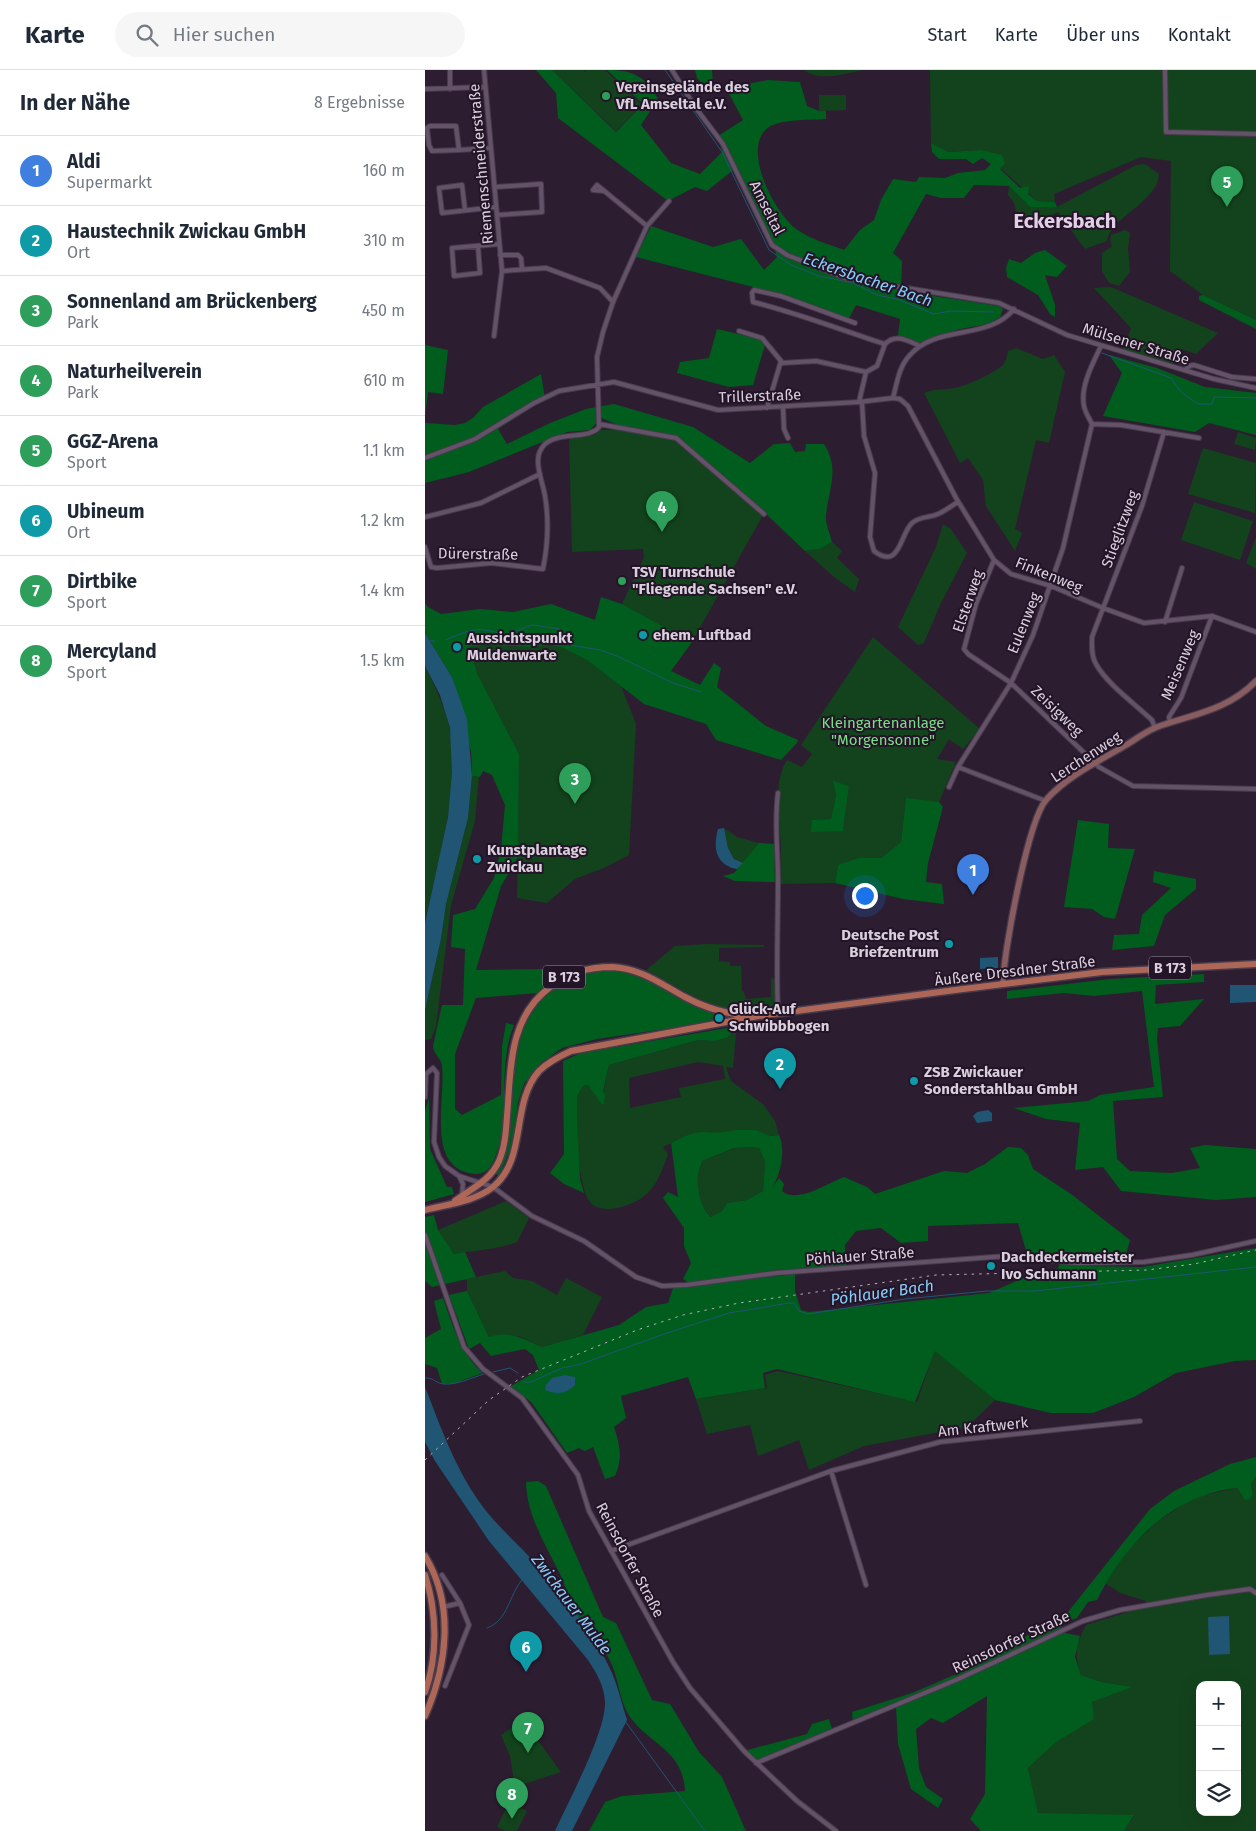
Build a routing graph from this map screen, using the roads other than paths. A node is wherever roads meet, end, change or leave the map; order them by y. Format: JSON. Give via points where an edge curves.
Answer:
{"nodes":[{"id":1,"x":450,"y":70,"type":"edge"},
{"id":2,"x":484,"y":70,"type":"edge"},
{"id":3,"x":672,"y":70,"type":"edge"},
{"id":4,"x":1165,"y":70,"type":"edge"},
{"id":5,"x":485,"y":87,"type":"junction"},
{"id":6,"x":425,"y":89,"type":"edge"},
{"id":7,"x":451,"y":89,"type":"junction"},
{"id":8,"x":1256,"y":134,"type":"edge"},
{"id":9,"x":491,"y":148,"type":"junction"},
{"id":10,"x":459,"y":150,"type":"junction"},
{"id":11,"x":495,"y":187,"type":"junction"},
{"id":12,"x":604,"y":191,"type":"dead end"},
{"id":13,"x":669,"y":201,"type":"dead end"},
{"id":14,"x":496,"y":206,"type":"junction"},
{"id":15,"x":465,"y":210,"type":"junction"},
{"id":16,"x":497,"y":215,"type":"junction"},
{"id":17,"x":647,"y":226,"type":"junction"},
{"id":18,"x":499,"y":244,"type":"junction"},
{"id":19,"x":478,"y":246,"type":"junction"},
{"id":20,"x":500,"y":255,"type":"junction"},
{"id":21,"x":522,"y":269,"type":"junction"},
{"id":22,"x":502,"y":271,"type":"junction"},
{"id":23,"x":613,"y":302,"type":"junction"},
{"id":24,"x":1014,"y":309,"type":"junction"},
{"id":25,"x":855,"y":323,"type":"dead end"},
{"id":26,"x":739,"y":331,"type":"dead end"},
{"id":27,"x":494,"y":336,"type":"dead end"},
{"id":28,"x":885,"y":344,"type":"junction"},
{"id":29,"x":920,"y":346,"type":"junction"},
{"id":30,"x":1101,"y":346,"type":"junction"},
{"id":31,"x":1180,"y":361,"type":"dead end"},
{"id":32,"x":782,"y":363,"type":"junction"},
{"id":33,"x":1189,"y":366,"type":"junction"},
{"id":34,"x":1185,"y":370,"type":"junction"},
{"id":35,"x":866,"y":372,"type":"junction"},
{"id":36,"x":1256,"y":379,"type":"edge"},
{"id":37,"x":596,"y":386,"type":"junction"},
{"id":38,"x":1256,"y":388,"type":"edge"},
{"id":39,"x":893,"y":398,"type":"junction"},
{"id":40,"x":861,"y":402,"type":"junction"},
{"id":41,"x":783,"y":407,"type":"junction"},
{"id":42,"x":767,"y":408,"type":"junction"},
{"id":43,"x":599,"y":424,"type":"junction"},
{"id":44,"x":1092,"y":424,"type":"junction"},
{"id":45,"x":1164,"y":432,"type":"junction"},
{"id":46,"x":788,"y":438,"type":"dead end"},
{"id":47,"x":1199,"y":438,"type":"dead end"},
{"id":48,"x":425,"y":458,"type":"edge"},
{"id":49,"x":540,"y":474,"type":"junction"},
{"id":50,"x":958,"y":502,"type":"junction"},
{"id":51,"x":764,"y":514,"type":"dead end"},
{"id":52,"x":425,"y":517,"type":"edge"},
{"id":53,"x":425,"y":547,"type":"edge"},
{"id":54,"x":994,"y":560,"type":"junction"},
{"id":55,"x":1182,"y":568,"type":"dead end"},
{"id":56,"x":1051,"y":586,"type":"junction"},
{"id":57,"x":1103,"y":608,"type":"junction"},
{"id":58,"x":1212,"y":616,"type":"junction"},
{"id":59,"x":1165,"y":622,"type":"junction"},
{"id":60,"x":1256,"y":632,"type":"edge"},
{"id":61,"x":964,"y":649,"type":"joint"},
{"id":62,"x":1256,"y":681,"type":"edge"},
{"id":63,"x":1011,"y":683,"type":"junction"},
{"id":64,"x":1170,"y":723,"type":"junction"},
{"id":65,"x":1155,"y":728,"type":"junction"},
{"id":66,"x":1095,"y":763,"type":"junction"},
{"id":67,"x":958,"y":767,"type":"junction"},
{"id":68,"x":949,"y":788,"type":"dead end"},
{"id":69,"x":1256,"y":789,"type":"edge"},
{"id":70,"x":778,"y":793,"type":"dead end"},
{"id":71,"x":1045,"y":801,"type":"junction"},
{"id":72,"x":1256,"y":964,"type":"edge"},
{"id":73,"x":1003,"y":984,"type":"junction"},
{"id":74,"x":726,"y":1014,"type":"junction"},
{"id":75,"x":778,"y":1014,"type":"junction"},
{"id":76,"x":758,"y":1016,"type":"junction"},
{"id":77,"x":728,"y":1022,"type":"junction"},
{"id":78,"x":425,"y":1097,"type":"edge"},
{"id":79,"x":459,"y":1176,"type":"junction"},
{"id":80,"x":483,"y":1182,"type":"junction"},
{"id":81,"x":493,"y":1187,"type":"junction"},
{"id":82,"x":462,"y":1196,"type":"junction"},
{"id":83,"x":453,"y":1202,"type":"junction"},
{"id":84,"x":429,"y":1209,"type":"edge"},
{"id":85,"x":425,"y":1235,"type":"edge"},
{"id":86,"x":1256,"y":1241,"type":"edge"},
{"id":87,"x":1140,"y":1421,"type":"dead end"},
{"id":88,"x":831,"y":1471,"type":"junction"},
{"id":89,"x":611,"y":1551,"type":"junction"},
{"id":90,"x":425,"y":1556,"type":"edge"},
{"id":91,"x":425,"y":1575,"type":"edge"},
{"id":92,"x":442,"y":1575,"type":"dead end"},
{"id":93,"x":866,"y":1585,"type":"dead end"},
{"id":94,"x":1256,"y":1593,"type":"edge"},
{"id":95,"x":460,"y":1604,"type":"junction"},
{"id":96,"x":443,"y":1607,"type":"junction"},
{"id":97,"x":426,"y":1685,"type":"edge"},
{"id":98,"x":445,"y":1686,"type":"dead end"},
{"id":99,"x":436,"y":1688,"type":"junction"},
{"id":100,"x":425,"y":1692,"type":"edge"},
{"id":101,"x":425,"y":1716,"type":"edge"},
{"id":102,"x":756,"y":1763,"type":"junction"},
{"id":103,"x":836,"y":1831,"type":"edge"}],
"edges":[{"from":1,"to":7,"type":"street"},
{"from":2,"to":5,"type":"street","name":"Riemenschneiderstraße"},
{"from":3,"to":24,"type":"street","name":"Amseltal","via":[[695,108],[723,144],[772,244],[787,255],[845,278],[999,303]]},
{"from":4,"to":8,"type":"street","via":[[1166,132]]},
{"from":5,"to":7,"type":"street"},
{"from":5,"to":9,"type":"street","name":"Riemenschneiderstraße"},
{"from":6,"to":7,"type":"street"},
{"from":9,"to":10,"type":"street"},
{"from":9,"to":11,"type":"street","name":"Riemenschneiderstraße"},
{"from":10,"to":10,"type":"street","via":[[456,126],[427,128],[432,151]]},
{"from":11,"to":14,"type":"street","name":"Riemenschneiderstraße"},
{"from":11,"to":16,"type":"street","via":[[541,184],[542,212]]},
{"from":12,"to":17,"type":"street"},
{"from":13,"to":17,"type":"street"},
{"from":14,"to":15,"type":"street"},
{"from":14,"to":16,"type":"street","name":"Riemenschneiderstraße"},
{"from":15,"to":15,"type":"street","via":[[442,213],[439,188],[463,185]]},
{"from":16,"to":18,"type":"street","name":"Riemenschneiderstraße"},
{"from":17,"to":23,"type":"street"},
{"from":18,"to":19,"type":"street"},
{"from":18,"to":20,"type":"street","name":"Riemenschneiderstraße"},
{"from":19,"to":19,"type":"street","via":[[452,248],[454,276],[481,273]]},
{"from":20,"to":21,"type":"street","name":"Riemenschneiderstraße","via":[[517,255],[521,258]]},
{"from":20,"to":22,"type":"street","name":"Riemenschneiderstraße"},
{"from":21,"to":22,"type":"street"},
{"from":21,"to":23,"type":"street","via":[[546,268],[600,288]]},
{"from":22,"to":27,"type":"street","name":"Riemenschneiderstraße"},
{"from":23,"to":37,"type":"street","via":[[597,358]]},
{"from":24,"to":29,"type":"street","via":[[1006,319],[989,327],[959,332]]},
{"from":24,"to":30,"type":"street","name":"Mülsener Straße","via":[[1067,335]]},
{"from":25,"to":28,"type":"street","via":[[781,296],[754,290],[752,294],[753,302]]},
{"from":26,"to":32,"type":"street","via":[[762,338]]},
{"from":28,"to":29,"type":"street","via":[[898,337]]},
{"from":28,"to":35,"type":"street","via":[[877,366]]},
{"from":29,"to":39,"type":"street","via":[[901,369]]},
{"from":30,"to":34,"type":"street","name":"Mülsener Straße"},
{"from":30,"to":44,"type":"street","via":[[1088,374],[1085,390],[1084,406]]},
{"from":31,"to":33,"type":"street"},
{"from":32,"to":35,"type":"street","via":[[817,361]]},
{"from":32,"to":42,"type":"street"},
{"from":33,"to":34,"type":"street"},
{"from":33,"to":36,"type":"street","via":[[1201,366],[1232,377]]},
{"from":34,"to":38,"type":"street","name":"Mülsener Straße"},
{"from":35,"to":40,"type":"street"},
{"from":37,"to":42,"type":"street","name":"Trillerstraße","via":[[614,382],[718,410]]},
{"from":37,"to":43,"type":"street"},
{"from":37,"to":48,"type":"street","name":"Trillerstraße","via":[[559,392],[534,403],[482,436]]},
{"from":39,"to":40,"type":"street","name":"Trillerstraße"},
{"from":39,"to":50,"type":"street","name":"Finkenweg","via":[[908,406]]},
{"from":40,"to":41,"type":"street","name":"Trillerstraße"},
{"from":40,"to":50,"type":"street","via":[[864,436],[875,473],[870,537],[874,551],[885,557],[893,555],[912,523],[938,514]]},
{"from":41,"to":42,"type":"street","name":"Trillerstraße"},
{"from":41,"to":46,"type":"street","via":[[784,429]]},
{"from":43,"to":49,"type":"street","via":[[592,433],[566,435],[544,445],[538,460]]},
{"from":43,"to":51,"type":"street","via":[[676,438]]},
{"from":44,"to":45,"type":"street"},
{"from":44,"to":56,"type":"street","name":"Eulenweg","via":[[1076,499]]},
{"from":45,"to":47,"type":"street"},
{"from":45,"to":57,"type":"street","name":"Stieglitzweg","via":[[1142,506]]},
{"from":49,"to":52,"type":"street","via":[[481,504]]},
{"from":49,"to":53,"type":"street","name":"Dürerstraße","via":[[545,496],[548,545],[543,569],[492,563],[437,568],[428,561]]},
{"from":50,"to":54,"type":"street","name":"Finkenweg"},
{"from":54,"to":56,"type":"street","name":"Finkenweg","via":[[1011,574]]},
{"from":54,"to":61,"type":"street","name":"Elsterweg","via":[[976,604]]},
{"from":55,"to":59,"type":"street"},
{"from":56,"to":57,"type":"street","name":"Finkenweg"},
{"from":56,"to":63,"type":"street","name":"Eulenweg"},
{"from":57,"to":59,"type":"street","name":"Finkenweg","via":[[1144,623]]},
{"from":57,"to":65,"type":"street","name":"Stieglitzweg","via":[[1092,637],[1095,663],[1152,720]]},
{"from":58,"to":59,"type":"street","name":"Finkenweg"},
{"from":58,"to":60,"type":"street","name":"Finkenweg"},
{"from":58,"to":64,"type":"street","name":"Meisenweg","via":[[1181,698],[1169,716]]},
{"from":61,"to":63,"type":"street","name":"Zeisigweg"},
{"from":62,"to":64,"type":"street","name":"Lerchenweg","via":[[1226,704]]},
{"from":63,"to":66,"type":"street","name":"Zeisigweg"},
{"from":63,"to":67,"type":"street","name":"Eulenweg"},
{"from":64,"to":65,"type":"street","name":"Lerchenweg"},
{"from":65,"to":66,"type":"street","name":"Lerchenweg"},
{"from":66,"to":69,"type":"street","name":"Zeisigweg","via":[[1133,786]]},
{"from":66,"to":71,"type":"street","name":"Lerchenweg"},
{"from":67,"to":68,"type":"street","name":"Eulenweg"},
{"from":67,"to":71,"type":"street"},
{"from":70,"to":75,"type":"street"},
{"from":71,"to":73,"type":"street","name":"Lerchenweg","via":[[1028,845]]},
{"from":72,"to":73,"type":"main road","name":"Äußere Dresdner Straße","number":"B 173","via":[[1119,971]]},
{"from":73,"to":75,"type":"main road","name":"Äußere Dresdner Straße","number":"B 173"},
{"from":74,"to":76,"type":"main road","name":"Äußere Dresdner Straße","number":"B 173"},
{"from":74,"to":77,"type":"main road"},
{"from":74,"to":80,"type":"main road","name":"Äußere Dresdner Straße","number":"B 173","via":[[685,997],[648,975],[626,968],[574,973],[553,985],[527,1012],[516,1034],[505,1143],[497,1166]]},
{"from":75,"to":76,"type":"main road","name":"Äußere Dresdner Straße","number":"B 173"},
{"from":76,"to":77,"type":"main road","name":"Äußere Dresdner Straße","number":"B 173"},
{"from":77,"to":81,"type":"main road","name":"Äußere Dresdner Straße","number":"B 173","via":[[571,1050],[547,1064],[527,1092],[513,1154],[507,1170]]},
{"from":78,"to":79,"type":"street","via":[[426,1074],[433,1068],[437,1073],[435,1148],[445,1166]]},
{"from":79,"to":80,"type":"street"},
{"from":79,"to":82,"type":"street","via":[[463,1184]]},
{"from":80,"to":81,"type":"street","name":"Pöhlauer Straße"},
{"from":80,"to":82,"type":"main road","name":"Äußere Dresdner Straße","number":"B 173"},
{"from":81,"to":83,"type":"main road","name":"Äußere Dresdner Straße","number":"B 173","via":[[474,1198]]},
{"from":81,"to":86,"type":"street","name":"Pöhlauer Straße","via":[[532,1216],[591,1245],[636,1276],[662,1286],[686,1286],[776,1272],[1007,1256],[1078,1263],[1144,1262]]},
{"from":82,"to":83,"type":"main road","name":"Äußere Dresdner Straße","number":"B 173"},
{"from":83,"to":84,"type":"main road","name":"Äußere Dresdner Straße","number":"B 173"},
{"from":85,"to":89,"type":"street","name":"Reinsdorfer Straße","via":[[464,1347],[483,1369],[528,1405],[578,1475],[589,1511]]},
{"from":87,"to":88,"type":"street","name":"Am Kraftwerk","via":[[940,1442]]},
{"from":88,"to":89,"type":"street","name":"Am Kraftwerk"},
{"from":88,"to":93,"type":"street"},
{"from":89,"to":102,"type":"street","name":"Reinsdorfer Straße","via":[[690,1688]]},
{"from":90,"to":96,"type":"main road"},
{"from":91,"to":97,"type":"main road","via":[[433,1618],[432,1660]]},
{"from":92,"to":95,"type":"street"},
{"from":94,"to":102,"type":"street","name":"Reinsdorfer Straße","via":[[1250,1589],[1207,1595],[1120,1610],[1083,1621],[947,1684]]},
{"from":95,"to":96,"type":"street"},
{"from":95,"to":98,"type":"street","via":[[469,1626]]},
{"from":96,"to":99,"type":"main road","via":[[444,1651]]},
{"from":97,"to":99,"type":"street"},
{"from":97,"to":100,"type":"main road"},
{"from":99,"to":101,"type":"main road"},
{"from":102,"to":103,"type":"street","name":"Reinsdorfer Straße"}]}
